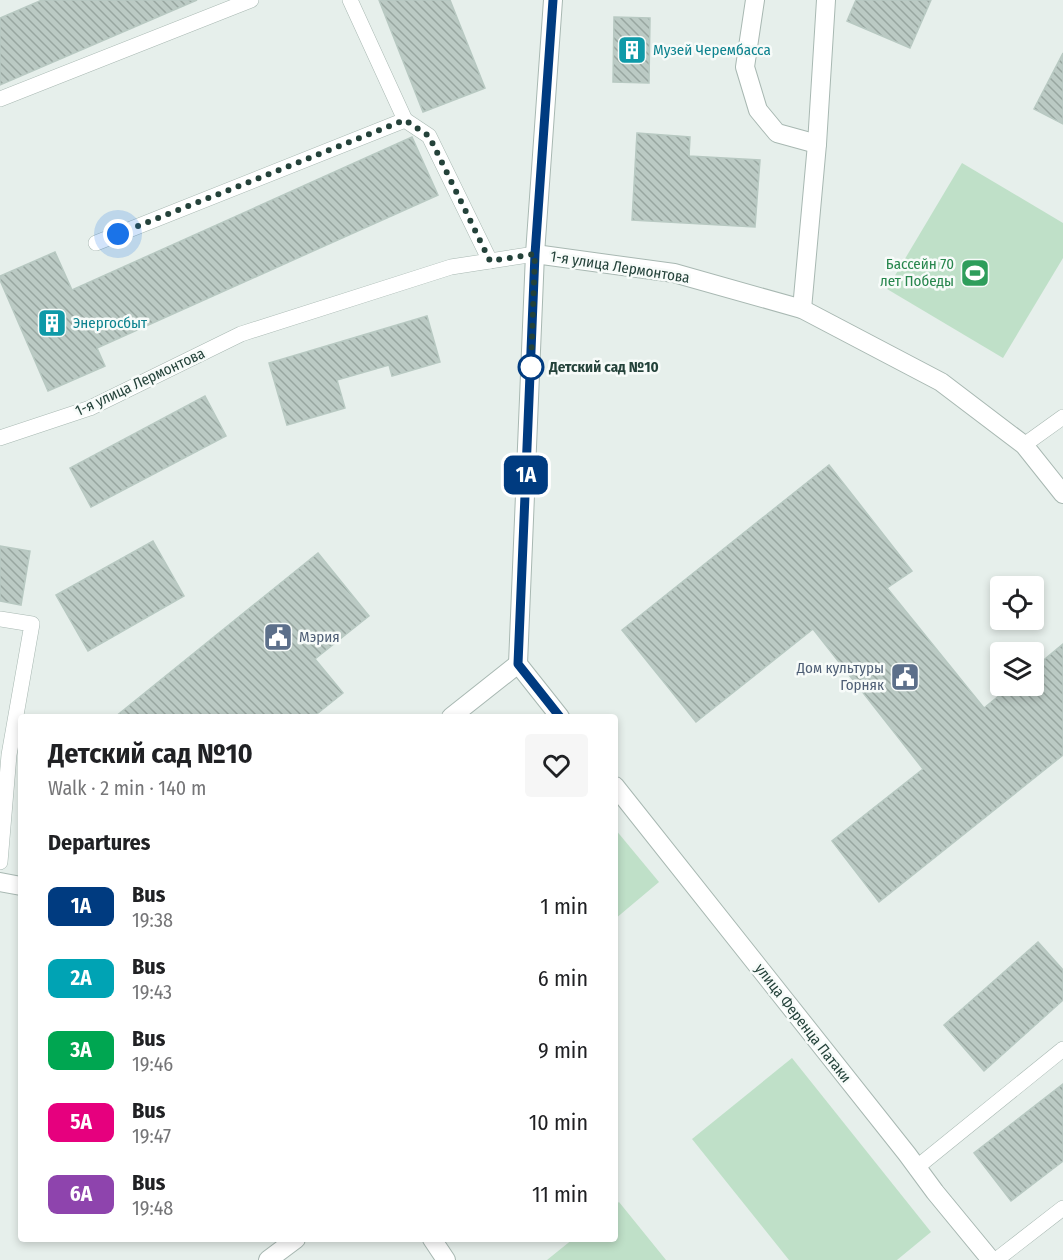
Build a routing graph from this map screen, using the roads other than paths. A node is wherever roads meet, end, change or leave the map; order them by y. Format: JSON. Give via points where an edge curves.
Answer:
{"nodes":[{"id":1,"x":251,"y":0,"type":"edge"},
{"id":2,"x":350,"y":0,"type":"edge"},
{"id":3,"x":553,"y":0,"type":"edge"},
{"id":4,"x":754,"y":0,"type":"edge"},
{"id":5,"x":826,"y":0,"type":"edge"},
{"id":6,"x":0,"y":99,"type":"edge"},
{"id":7,"x":405,"y":120,"type":"junction"},
{"id":8,"x":817,"y":144,"type":"junction"},
{"id":9,"x":96,"y":243,"type":"dead end"},
{"id":10,"x":535,"y":254,"type":"junction"},
{"id":11,"x":490,"y":261,"type":"junction"},
{"id":12,"x":802,"y":309,"type":"junction"},
{"id":13,"x":1063,"y":417,"type":"edge"},
{"id":14,"x":0,"y":438,"type":"edge"},
{"id":15,"x":1024,"y":445,"type":"junction"},
{"id":16,"x":1063,"y":494,"type":"edge"},
{"id":17,"x":0,"y":619,"type":"edge"},
{"id":18,"x":518,"y":664,"type":"junction"},
{"id":19,"x":455,"y":714,"type":"edge"},
{"id":20,"x":558,"y":714,"type":"edge"},
{"id":21,"x":4,"y":754,"type":"edge"},
{"id":22,"x":618,"y":790,"type":"edge"},
{"id":23,"x":0,"y":862,"type":"edge"},
{"id":24,"x":0,"y":882,"type":"edge"},
{"id":25,"x":18,"y":885,"type":"edge"},
{"id":26,"x":1063,"y":1049,"type":"edge"},
{"id":27,"x":916,"y":1168,"type":"junction"},
{"id":28,"x":1063,"y":1208,"type":"edge"},
{"id":29,"x":292,"y":1242,"type":"edge"},
{"id":30,"x":434,"y":1242,"type":"edge"},
{"id":31,"x":268,"y":1260,"type":"edge"},
{"id":32,"x":446,"y":1260,"type":"edge"},
{"id":33,"x":991,"y":1260,"type":"edge"},
{"id":34,"x":996,"y":1260,"type":"edge"}],
"edges":[{"from":1,"to":6,"type":"lane"},
{"from":2,"to":7,"type":"lane"},
{"from":3,"to":10,"type":"street"},
{"from":4,"to":8,"type":"street","via":[[745,67],[758,110],[777,133]]},
{"from":5,"to":8,"type":"street"},
{"from":7,"to":9,"type":"lane"},
{"from":7,"to":11,"type":"lane","via":[[429,136]]},
{"from":8,"to":12,"type":"street"},
{"from":10,"to":11,"type":"lane","name":"1-я улица Лермонтова"},
{"from":10,"to":12,"type":"street","name":"1-я улица Лермонтова","via":[[674,273]]},
{"from":10,"to":18,"type":"street"},
{"from":11,"to":14,"type":"lane","name":"1-я улица Лермонтова","via":[[452,267],[241,334],[90,408]]},
{"from":12,"to":15,"type":"street","name":"1-я улица Лермонтова","via":[[941,382]]},
{"from":13,"to":15,"type":"lane"},
{"from":15,"to":16,"type":"street","name":"1-я улица Лермонтова"},
{"from":17,"to":21,"type":"lane","via":[[32,624]]},
{"from":18,"to":19,"type":"street"},
{"from":18,"to":20,"type":"street"},
{"from":21,"to":23,"type":"lane"},
{"from":22,"to":27,"type":"street","name":"улица Ференца Патаки"},
{"from":24,"to":25,"type":"street"},
{"from":26,"to":27,"type":"lane"},
{"from":27,"to":33,"type":"street","name":"улица Ференца Патаки"},
{"from":28,"to":34,"type":"lane"},
{"from":29,"to":31,"type":"street"},
{"from":30,"to":32,"type":"street"}]}
